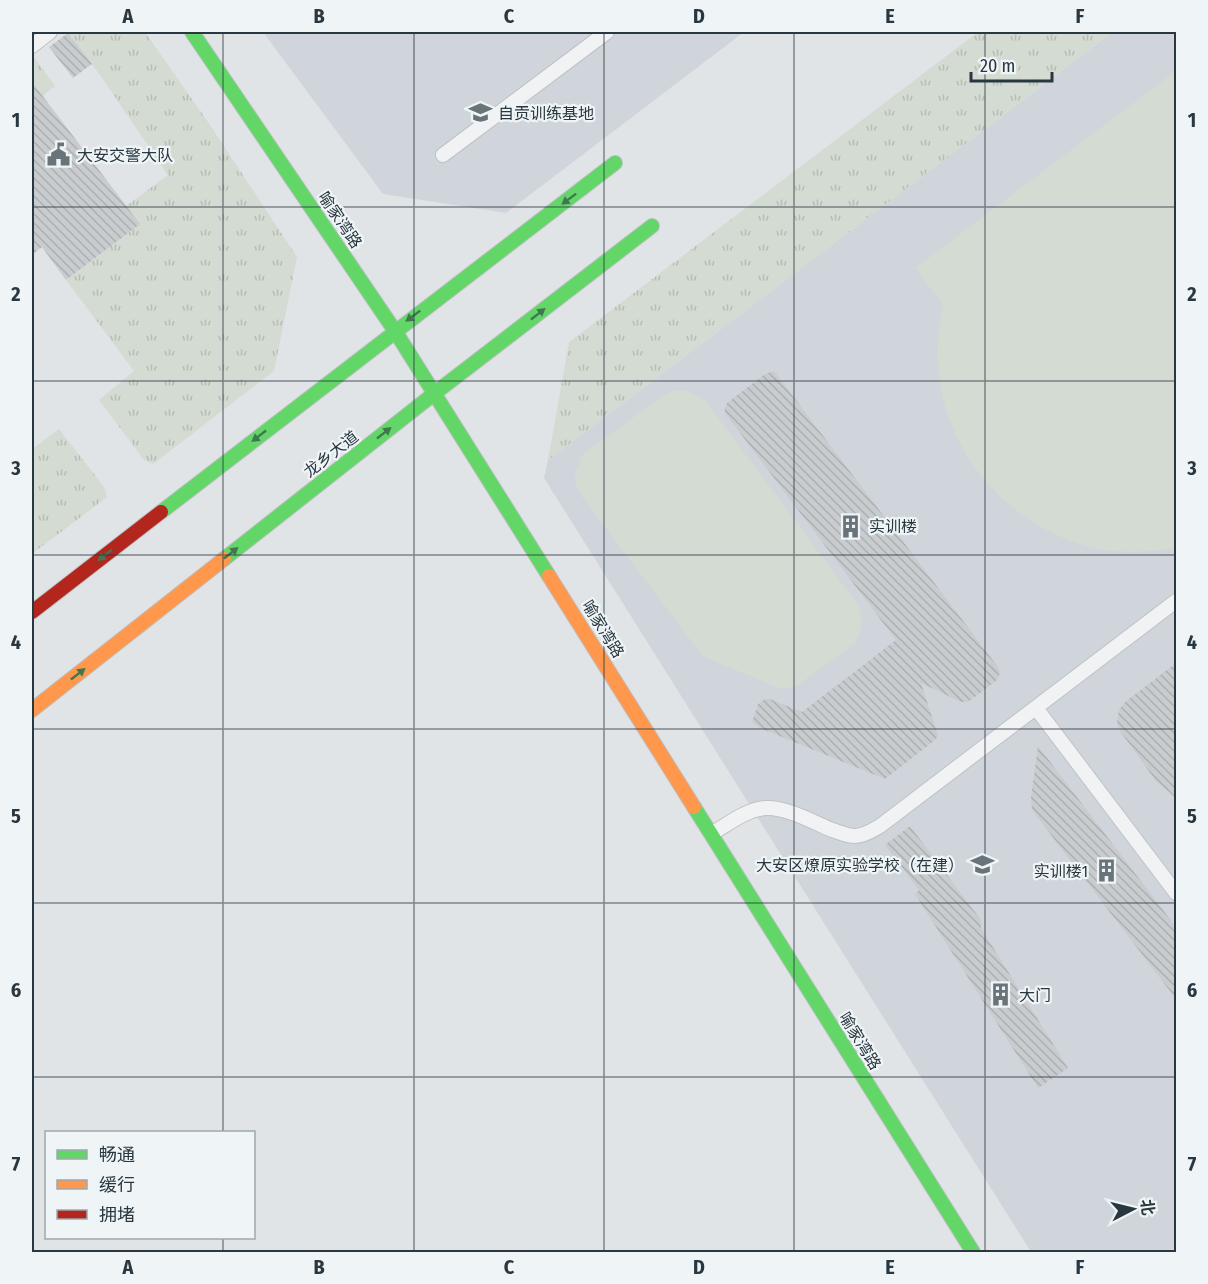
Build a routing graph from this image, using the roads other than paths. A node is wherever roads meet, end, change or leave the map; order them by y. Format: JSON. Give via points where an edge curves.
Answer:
{"nodes":[{"id":1,"x":50,"y":32,"type":"edge"},
{"id":2,"x":192,"y":32,"type":"edge"},
{"id":3,"x":607,"y":32,"type":"edge"},
{"id":4,"x":32,"y":46,"type":"edge"},
{"id":5,"x":443,"y":155,"type":"dead end"},
{"id":6,"x":615,"y":163,"type":"dead end"},
{"id":7,"x":652,"y":226,"type":"dead end"},
{"id":8,"x":395,"y":331,"type":"junction"},
{"id":9,"x":435,"y":393,"type":"junction"},
{"id":10,"x":1176,"y":601,"type":"edge"},
{"id":11,"x":32,"y":612,"type":"edge"},
{"id":12,"x":1035,"y":708,"type":"junction"},
{"id":13,"x":32,"y":710,"type":"edge"},
{"id":14,"x":711,"y":834,"type":"junction"},
{"id":15,"x":1176,"y":893,"type":"edge"},
{"id":16,"x":973,"y":1252,"type":"edge"}],
"edges":[{"from":1,"to":4,"type":"lane"},
{"from":2,"to":8,"type":"main road","name":"喻家湾路"},
{"from":3,"to":5,"type":"lane"},
{"from":6,"to":8,"type":"main road","one_way":true},
{"from":9,"to":7,"type":"main road","name":"龙乡大道","one_way":true},
{"from":8,"to":9,"type":"main road","name":"喻家湾路"},
{"from":8,"to":11,"type":"main road","one_way":true},
{"from":13,"to":9,"type":"main road","name":"龙乡大道","one_way":true},
{"from":9,"to":14,"type":"main road","name":"喻家湾路"},
{"from":10,"to":12,"type":"lane"},
{"from":12,"to":14,"type":"lane","via":[[868,833],[855,836],[767,808],[746,813]]},
{"from":12,"to":15,"type":"lane"},
{"from":14,"to":16,"type":"main road","name":"喻家湾路"}]}
